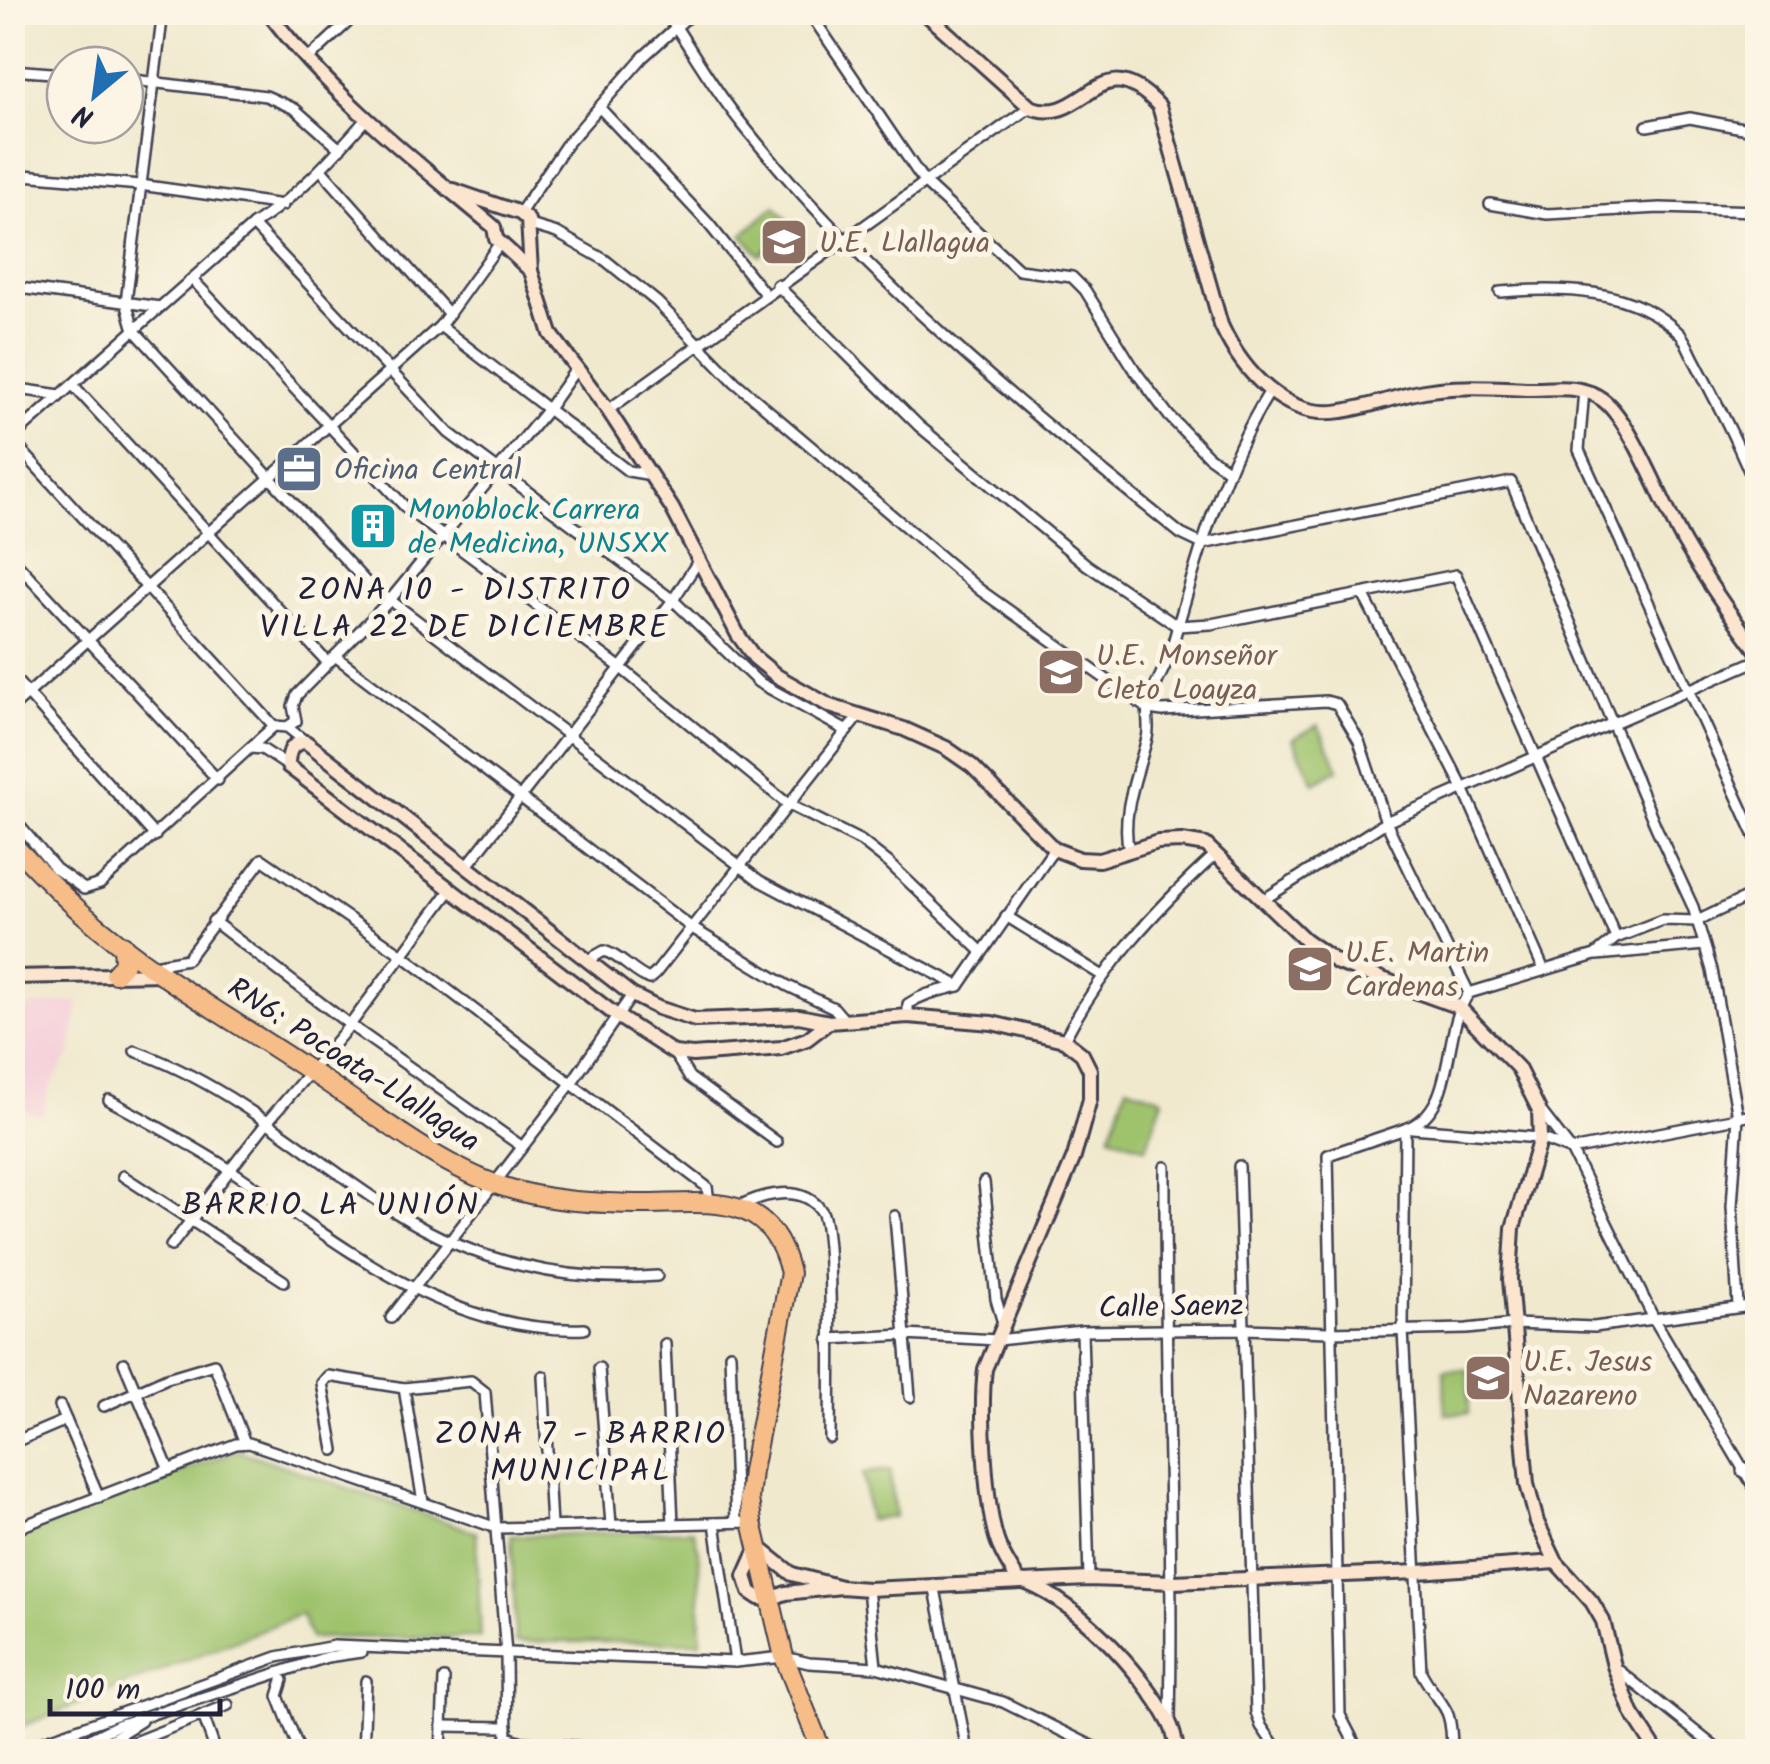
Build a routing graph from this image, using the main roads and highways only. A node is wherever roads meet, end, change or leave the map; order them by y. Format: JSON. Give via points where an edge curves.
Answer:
{"nodes":[{"id":1,"x":12,"y":844,"type":"edge"},
{"id":2,"x":122,"y":945,"type":"junction"},
{"id":3,"x":114,"y":974,"type":"road end"},
{"id":4,"x":822,"y":1752,"type":"edge"}],
"edges":[{"from":1,"to":2,"type":"highway","name":"RN6: Pocoata-Llallagua"},
{"from":2,"to":3,"type":"highway","via":[[124,964]]},
{"from":2,"to":4,"type":"highway","name":"RN6: Pocoata-Llallagua","via":[[405,1135],[494,1183],[559,1200],[710,1201],[737,1207],[768,1227],[790,1273],[744,1522],[770,1560],[784,1657]]}]}
